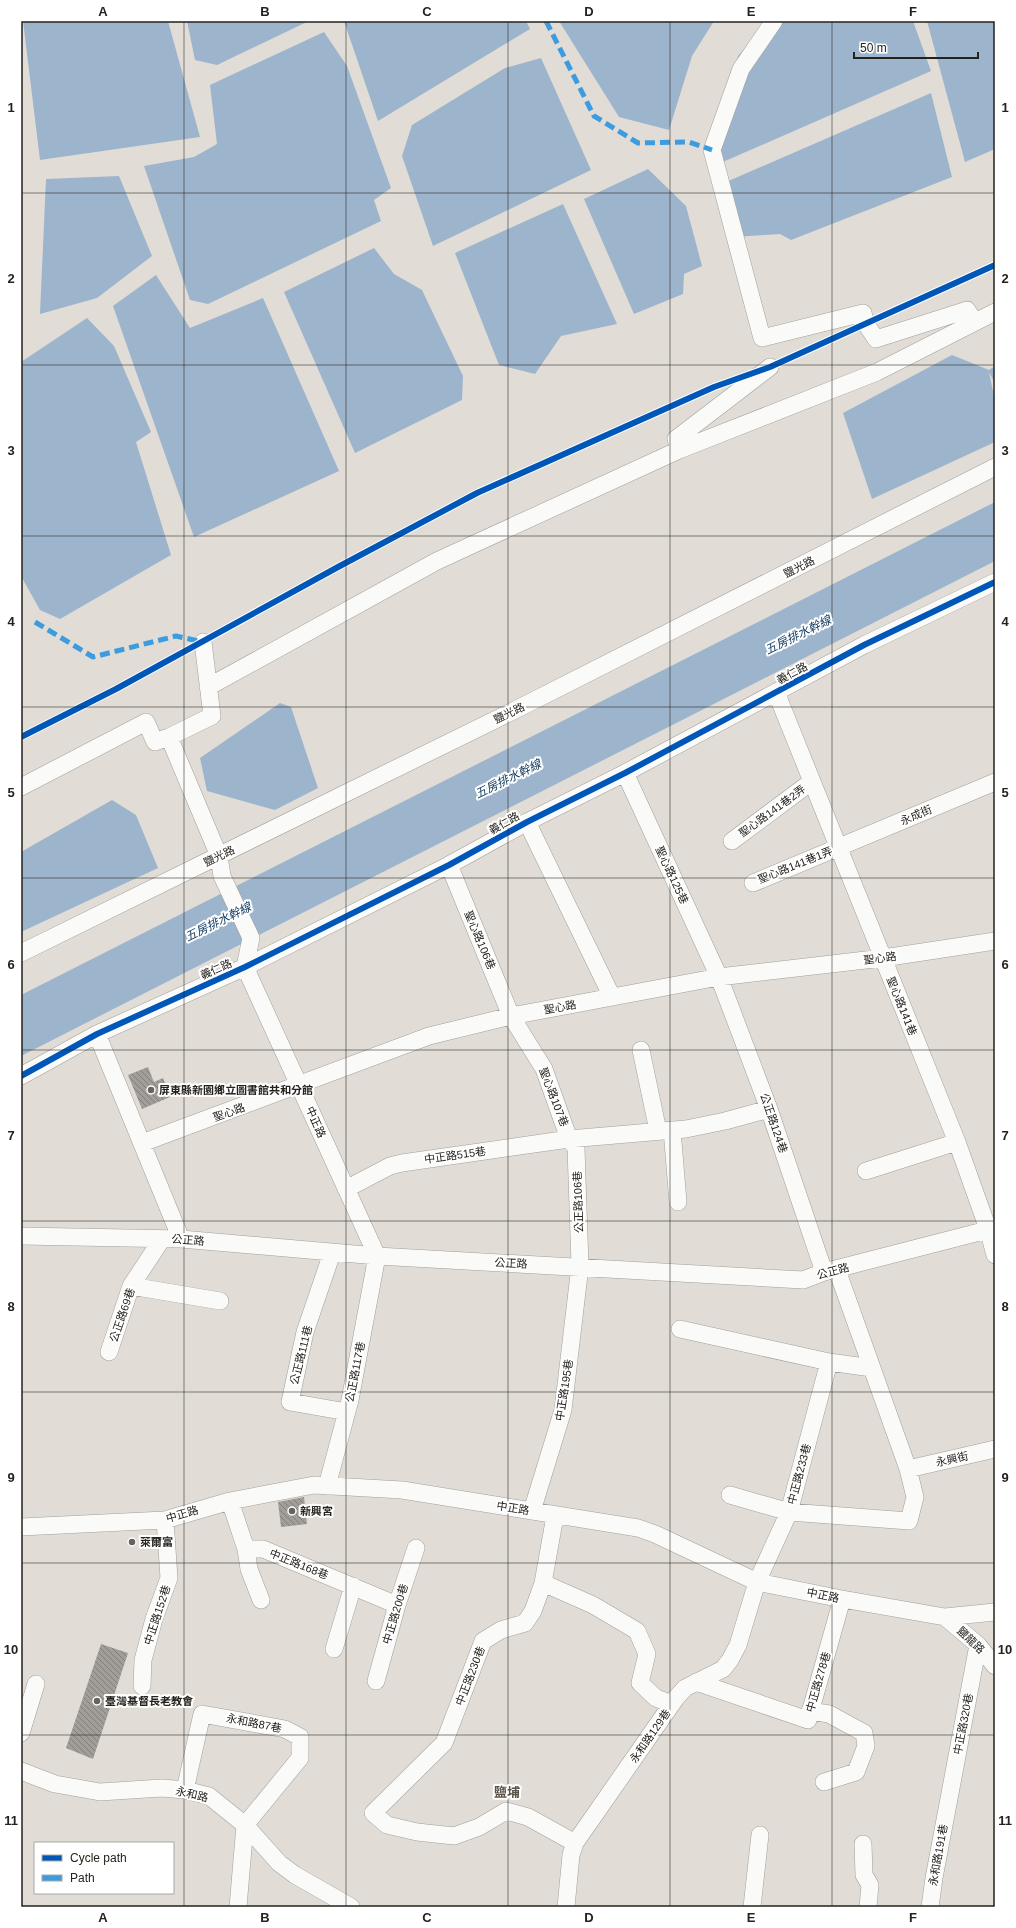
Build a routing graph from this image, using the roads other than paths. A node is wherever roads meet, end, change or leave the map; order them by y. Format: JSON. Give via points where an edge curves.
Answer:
{"nodes":[{"id":1,"x":774,"y":21,"type":"edge"},
{"id":2,"x":995,"y":312,"type":"edge"},
{"id":3,"x":974,"y":321,"type":"junction"},
{"id":4,"x":770,"y":367,"type":"dead end"},
{"id":5,"x":679,"y":450,"type":"junction"},
{"id":6,"x":995,"y":467,"type":"edge"},
{"id":7,"x":995,"y":582,"type":"edge"},
{"id":8,"x":203,"y":642,"type":"dead end"},
{"id":9,"x":208,"y":687,"type":"junction"},
{"id":10,"x":776,"y":692,"type":"junction"},
{"id":11,"x":169,"y":737,"type":"junction"},
{"id":12,"x":625,"y":773,"type":"junction"},
{"id":13,"x":811,"y":782,"type":"junction"},
{"id":14,"x":995,"y":782,"type":"edge"},
{"id":15,"x":21,"y":787,"type":"edge"},
{"id":16,"x":527,"y":822,"type":"junction"},
{"id":17,"x":732,"y":841,"type":"dead end"},
{"id":18,"x":838,"y":848,"type":"junction"},
{"id":19,"x":219,"y":856,"type":"junction"},
{"id":20,"x":449,"y":865,"type":"junction"},
{"id":21,"x":753,"y":883,"type":"dead end"},
{"id":22,"x":995,"y":941,"type":"edge"},
{"id":23,"x":21,"y":953,"type":"edge"},
{"id":24,"x":883,"y":958,"type":"junction"},
{"id":25,"x":245,"y":967,"type":"junction"},
{"id":26,"x":719,"y":977,"type":"junction"},
{"id":27,"x":612,"y":997,"type":"junction"},
{"id":28,"x":511,"y":1016,"type":"junction"},
{"id":29,"x":97,"y":1034,"type":"junction"},
{"id":30,"x":641,"y":1050,"type":"dead end"},
{"id":31,"x":21,"y":1076,"type":"edge"},
{"id":32,"x":300,"y":1086,"type":"junction"},
{"id":33,"x":769,"y":1109,"type":"junction"},
{"id":34,"x":665,"y":1131,"type":"junction"},
{"id":35,"x":569,"y":1139,"type":"junction"},
{"id":36,"x":957,"y":1142,"type":"junction"},
{"id":37,"x":142,"y":1143,"type":"junction"},
{"id":38,"x":866,"y":1171,"type":"dead end"},
{"id":39,"x":346,"y":1189,"type":"junction"},
{"id":40,"x":678,"y":1202,"type":"dead end"},
{"id":41,"x":992,"y":1228,"type":"edge"},
{"id":42,"x":21,"y":1236,"type":"edge"},
{"id":43,"x":162,"y":1239,"type":"junction"},
{"id":44,"x":181,"y":1239,"type":"junction"},
{"id":45,"x":332,"y":1253,"type":"junction"},
{"id":46,"x":995,"y":1255,"type":"edge"},
{"id":47,"x":377,"y":1256,"type":"junction"},
{"id":48,"x":580,"y":1266,"type":"junction"},
{"id":49,"x":830,"y":1271,"type":"junction"},
{"id":50,"x":131,"y":1286,"type":"junction"},
{"id":51,"x":220,"y":1301,"type":"dead end"},
{"id":52,"x":680,"y":1329,"type":"dead end"},
{"id":53,"x":109,"y":1352,"type":"dead end"},
{"id":54,"x":829,"y":1362,"type":"junction"},
{"id":55,"x":872,"y":1368,"type":"junction"},
{"id":56,"x":347,"y":1412,"type":"junction"},
{"id":57,"x":995,"y":1449,"type":"edge"},
{"id":58,"x":908,"y":1469,"type":"junction"},
{"id":59,"x":327,"y":1486,"type":"junction"},
{"id":60,"x":730,"y":1495,"type":"dead end"},
{"id":61,"x":230,"y":1502,"type":"junction"},
{"id":62,"x":532,"y":1511,"type":"junction"},
{"id":63,"x":789,"y":1512,"type":"junction"},
{"id":64,"x":555,"y":1516,"type":"junction"},
{"id":65,"x":165,"y":1520,"type":"junction"},
{"id":66,"x":22,"y":1529,"type":"edge"},
{"id":67,"x":416,"y":1548,"type":"dead end"},
{"id":68,"x":246,"y":1549,"type":"junction"},
{"id":69,"x":757,"y":1582,"type":"junction"},
{"id":70,"x":543,"y":1583,"type":"junction"},
{"id":71,"x":353,"y":1586,"type":"junction"},
{"id":72,"x":842,"y":1599,"type":"junction"},
{"id":73,"x":261,"y":1600,"type":"dead end"},
{"id":74,"x":397,"y":1605,"type":"junction"},
{"id":75,"x":995,"y":1612,"type":"edge"},
{"id":76,"x":945,"y":1617,"type":"junction"},
{"id":77,"x":978,"y":1645,"type":"junction"},
{"id":78,"x":334,"y":1650,"type":"dead end"},
{"id":79,"x":995,"y":1666,"type":"edge"},
{"id":80,"x":376,"y":1681,"type":"dead end"},
{"id":81,"x":696,"y":1682,"type":"junction"},
{"id":82,"x":36,"y":1684,"type":"dead end"},
{"id":83,"x":142,"y":1686,"type":"dead end"},
{"id":84,"x":672,"y":1704,"type":"junction"},
{"id":85,"x":810,"y":1712,"type":"junction"},
{"id":86,"x":21,"y":1733,"type":"edge"},
{"id":87,"x":21,"y":1771,"type":"edge"},
{"id":88,"x":824,"y":1782,"type":"dead end"},
{"id":89,"x":184,"y":1790,"type":"junction"},
{"id":90,"x":948,"y":1803,"type":"joint"},
{"id":91,"x":245,"y":1825,"type":"junction"},
{"id":92,"x":760,"y":1835,"type":"dead end"},
{"id":93,"x":576,"y":1843,"type":"junction"},
{"id":94,"x":863,"y":1844,"type":"dead end"},
{"id":95,"x":238,"y":1907,"type":"edge"},
{"id":96,"x":350,"y":1907,"type":"edge"},
{"id":97,"x":566,"y":1907,"type":"edge"},
{"id":98,"x":752,"y":1907,"type":"edge"},
{"id":99,"x":868,"y":1907,"type":"edge"},
{"id":100,"x":930,"y":1907,"type":"edge"}],
"edges":[{"from":1,"to":3,"type":"street","via":[[741,70],[712,150],[762,338],[863,312],[866,324],[876,339],[967,310]]},
{"from":2,"to":3,"type":"street"},
{"from":3,"to":5,"type":"street","via":[[877,372]]},
{"from":4,"to":5,"type":"street","via":[[676,439]]},
{"from":5,"to":9,"type":"street","via":[[437,561]]},
{"from":6,"to":19,"type":"street","name":"鹽光路"},
{"from":7,"to":10,"type":"street","name":"義仁路","via":[[864,645]]},
{"from":8,"to":9,"type":"street"},
{"from":9,"to":11,"type":"street","via":[[212,716]]},
{"from":10,"to":12,"type":"street","name":"義仁路"},
{"from":10,"to":13,"type":"street","name":"聖心路141巷"},
{"from":11,"to":15,"type":"street","via":[[155,742],[146,722]]},
{"from":11,"to":19,"type":"street"},
{"from":12,"to":16,"type":"street","name":"義仁路"},
{"from":12,"to":26,"type":"street","name":"聖心路125巷"},
{"from":13,"to":17,"type":"street","name":"聖心路141巷2弄"},
{"from":13,"to":18,"type":"street","name":"聖心路141巷"},
{"from":14,"to":18,"type":"street","name":"永成街"},
{"from":16,"to":20,"type":"street","name":"義仁路"},
{"from":16,"to":27,"type":"street"},
{"from":18,"to":21,"type":"street","name":"聖心路141巷1弄"},
{"from":18,"to":24,"type":"street","name":"聖心路141巷"},
{"from":19,"to":23,"type":"street","name":"鹽光路"},
{"from":19,"to":25,"type":"street","via":[[222,876],[251,938]]},
{"from":20,"to":25,"type":"street","name":"義仁路"},
{"from":20,"to":28,"type":"street","name":"聖心路106巷"},
{"from":22,"to":24,"type":"street","name":"聖心路"},
{"from":24,"to":26,"type":"street","name":"聖心路"},
{"from":24,"to":36,"type":"street","name":"聖心路141巷"},
{"from":25,"to":29,"type":"street","name":"義仁路"},
{"from":25,"to":32,"type":"street","name":"中正路"},
{"from":26,"to":27,"type":"street","name":"聖心路"},
{"from":26,"to":33,"type":"street","name":"公正路124巷"},
{"from":27,"to":28,"type":"street","name":"聖心路"},
{"from":28,"to":32,"type":"street","name":"聖心路","via":[[429,1036]]},
{"from":28,"to":35,"type":"street","name":"聖心路107巷","via":[[544,1070]]},
{"from":29,"to":31,"type":"street","name":"義仁路"},
{"from":29,"to":37,"type":"street"},
{"from":30,"to":34,"type":"street"},
{"from":32,"to":37,"type":"street","name":"聖心路"},
{"from":32,"to":39,"type":"street","name":"中正路"},
{"from":33,"to":34,"type":"street","name":"中正路515巷","via":[[725,1121]]},
{"from":33,"to":49,"type":"street","name":"公正路124巷"},
{"from":34,"to":35,"type":"street","name":"中正路515巷"},
{"from":34,"to":40,"type":"street"},
{"from":35,"to":39,"type":"street","name":"中正路515巷","via":[[402,1163],[390,1166]]},
{"from":35,"to":48,"type":"street","name":"公正路106巷","via":[[576,1148]]},
{"from":36,"to":38,"type":"street"},
{"from":36,"to":41,"type":"street","name":"聖心路141巷"},
{"from":37,"to":44,"type":"street"},
{"from":39,"to":47,"type":"street","name":"中正路"},
{"from":41,"to":46,"type":"street","name":"聖心路141巷"},
{"from":41,"to":49,"type":"street","name":"公正路"},
{"from":42,"to":43,"type":"street","name":"公正路"},
{"from":43,"to":44,"type":"street","name":"公正路"},
{"from":43,"to":50,"type":"street","name":"公正路69巷"},
{"from":44,"to":45,"type":"street","name":"公正路"},
{"from":45,"to":47,"type":"street","name":"公正路"},
{"from":45,"to":56,"type":"street","name":"公正路111巷","via":[[306,1332],[290,1402]]},
{"from":47,"to":48,"type":"street","name":"公正路"},
{"from":47,"to":56,"type":"street","name":"公正路117巷"},
{"from":48,"to":49,"type":"street","name":"公正路","via":[[803,1280]]},
{"from":48,"to":62,"type":"street","name":"中正路195巷","via":[[563,1410]]},
{"from":49,"to":55,"type":"street","name":"公正路124巷"},
{"from":50,"to":51,"type":"street"},
{"from":50,"to":53,"type":"street","name":"公正路69巷"},
{"from":52,"to":54,"type":"street"},
{"from":54,"to":55,"type":"street"},
{"from":54,"to":63,"type":"street","name":"中正路233巷"},
{"from":55,"to":58,"type":"street","name":"公正路124巷"},
{"from":56,"to":59,"type":"street","name":"公正路117巷"},
{"from":57,"to":58,"type":"street","name":"永興街"},
{"from":58,"to":63,"type":"street","name":"公正路124巷","via":[[915,1497],[909,1521]]},
{"from":59,"to":61,"type":"street","name":"中正路","via":[[314,1485]]},
{"from":59,"to":62,"type":"street","name":"中正路","via":[[402,1490]]},
{"from":60,"to":63,"type":"street"},
{"from":61,"to":65,"type":"street","name":"中正路"},
{"from":61,"to":68,"type":"street"},
{"from":62,"to":64,"type":"street","name":"中正路"},
{"from":63,"to":69,"type":"street","name":"中正路233巷"},
{"from":64,"to":69,"type":"street","name":"中正路","via":[[638,1528]]},
{"from":64,"to":70,"type":"street","name":"中正路230巷"},
{"from":65,"to":66,"type":"street","name":"中正路"},
{"from":65,"to":83,"type":"street","name":"中正路152巷","via":[[168,1578],[143,1660]]},
{"from":67,"to":74,"type":"street","name":"中正路200巷"},
{"from":68,"to":71,"type":"street","name":"中正路168巷","via":[[263,1549]]},
{"from":68,"to":73,"type":"street","via":[[249,1569]]},
{"from":69,"to":72,"type":"street","name":"中正路"},
{"from":69,"to":81,"type":"street","name":"永和路129巷","via":[[738,1645],[730,1660],[723,1669]]},
{"from":70,"to":84,"type":"street","via":[[593,1605],[637,1631],[647,1654],[640,1683],[656,1698]]},
{"from":70,"to":93,"type":"street","name":"中正路230巷","via":[[533,1611],[525,1623],[500,1630],[483,1641],[444,1743],[373,1813],[388,1825],[417,1832],[454,1836],[479,1827],[506,1812],[528,1817]]},
{"from":71,"to":74,"type":"street","name":"中正路168巷"},
{"from":71,"to":78,"type":"street"},
{"from":72,"to":76,"type":"street","name":"中正路"},
{"from":72,"to":85,"type":"street","name":"中正路278巷"},
{"from":74,"to":80,"type":"street","name":"中正路200巷"},
{"from":75,"to":76,"type":"street","name":"中正路"},
{"from":76,"to":77,"type":"street","name":"鹽龍路"},
{"from":77,"to":79,"type":"street","name":"鹽龍路"},
{"from":77,"to":90,"type":"street","name":"中正路320巷"},
{"from":81,"to":84,"type":"street","name":"永和路129巷","via":[[686,1688]]},
{"from":81,"to":85,"type":"street","name":"中正路278巷","via":[[808,1720]]},
{"from":82,"to":86,"type":"street"},
{"from":84,"to":93,"type":"street","name":"永和路129巷"},
{"from":85,"to":88,"type":"street","via":[[829,1714],[864,1733],[866,1746],[856,1772]]},
{"from":87,"to":89,"type":"street","name":"永和路","via":[[55,1784],[100,1792],[162,1788]]},
{"from":89,"to":91,"type":"street","name":"永和路","via":[[209,1796]]},
{"from":89,"to":91,"type":"street","name":"永和路87巷","via":[[202,1714],[285,1729],[300,1737],[300,1758]]},
{"from":90,"to":100,"type":"street","name":"永和路191巷"},
{"from":91,"to":95,"type":"street"},
{"from":91,"to":96,"type":"street","name":"永和路","via":[[279,1863]]},
{"from":92,"to":98,"type":"street"},
{"from":93,"to":97,"type":"street","name":"永和路129巷","via":[[571,1855]]},
{"from":94,"to":99,"type":"street","via":[[864,1875],[870,1885]]}]}
